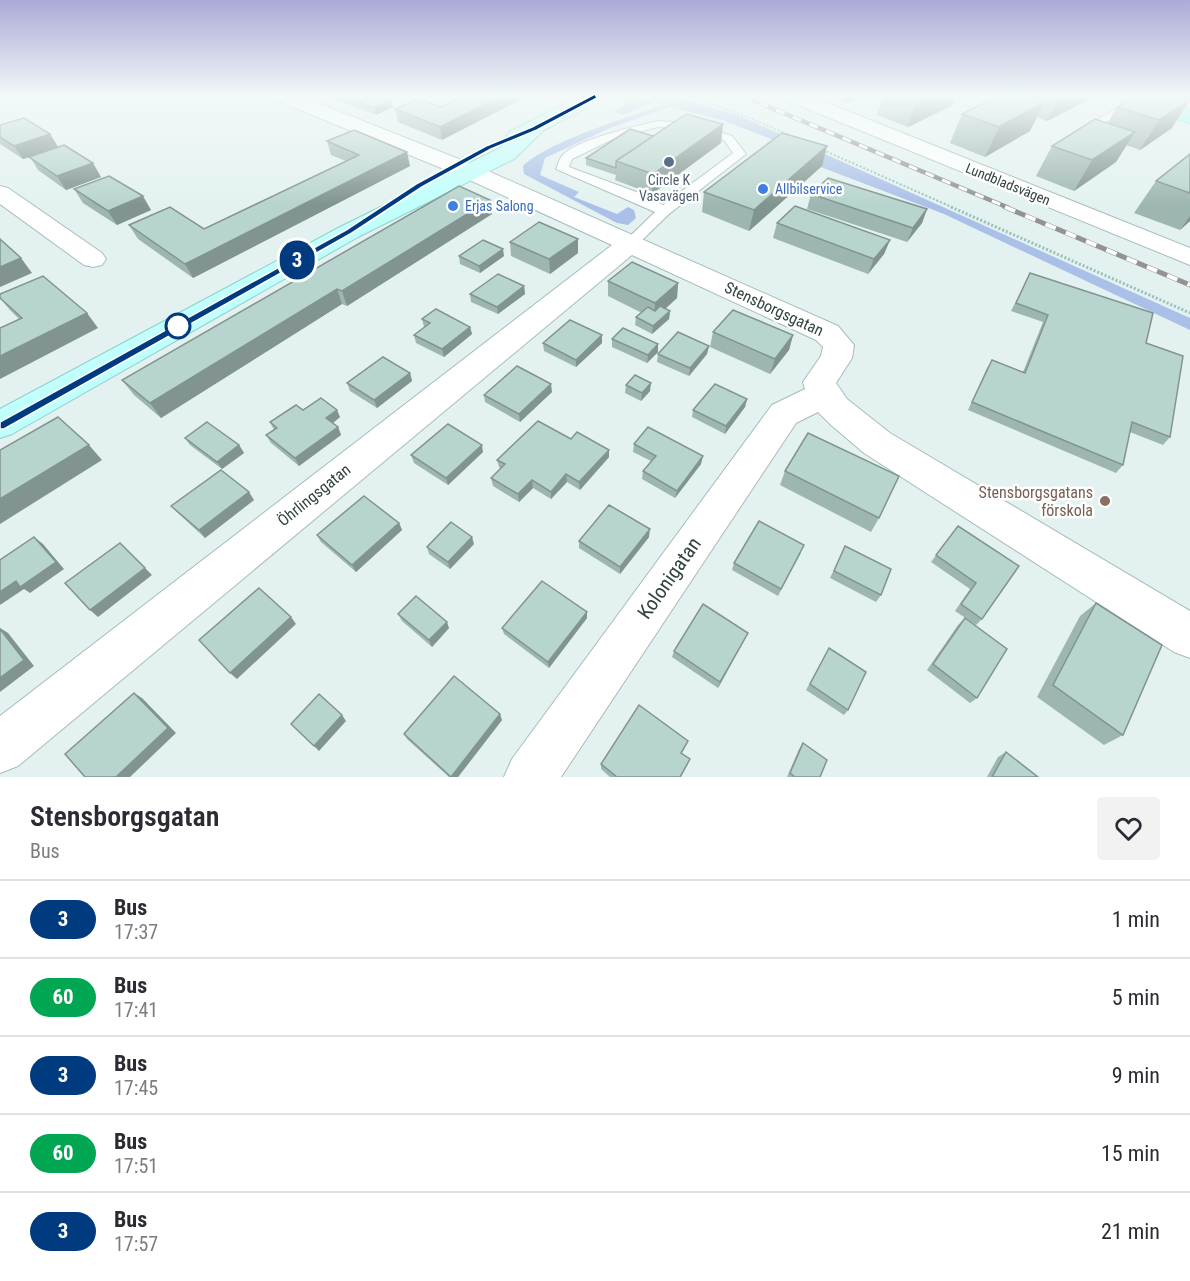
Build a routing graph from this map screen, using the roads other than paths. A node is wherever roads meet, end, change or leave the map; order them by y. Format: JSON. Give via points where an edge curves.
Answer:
{"nodes":[{"id":1,"x":372,"y":132,"type":"edge"},
{"id":2,"x":530,"y":132,"type":"edge"},
{"id":3,"x":624,"y":132,"type":"edge"},
{"id":4,"x":710,"y":132,"type":"edge"},
{"id":5,"x":882,"y":132,"type":"edge"},
{"id":6,"x":463,"y":169,"type":"junction"},
{"id":7,"x":0,"y":193,"type":"edge"},
{"id":8,"x":664,"y":211,"type":"junction"},
{"id":9,"x":630,"y":244,"type":"junction"},
{"id":10,"x":1190,"y":257,"type":"edge"},
{"id":11,"x":93,"y":259,"type":"dead end"},
{"id":12,"x":822,"y":395,"type":"junction"},
{"id":13,"x":0,"y":425,"type":"edge"},
{"id":14,"x":1190,"y":636,"type":"edge"},
{"id":15,"x":0,"y":748,"type":"edge"},
{"id":16,"x":530,"y":777,"type":"edge"}],
"edges":[{"from":1,"to":6,"type":"street","name":"Stensborgsgatan"},
{"from":2,"to":6,"type":"main road","via":[[506,154]]},
{"from":3,"to":8,"type":"lane","via":[[567,157],[562,169]]},
{"from":4,"to":8,"type":"lane","via":[[728,138],[740,154]]},
{"from":5,"to":10,"type":"street","name":"Lundbladsvägen"},
{"from":6,"to":9,"type":"street","name":"Stensborgsgatan"},
{"from":6,"to":13,"type":"main road"},
{"from":7,"to":11,"type":"street"},
{"from":8,"to":9,"type":"lane"},
{"from":9,"to":12,"type":"street","name":"Stensborgsgatan","via":[[827,333],[839,345],[836,358],[819,382]]},
{"from":9,"to":15,"type":"street","name":"Öhrlingsgatan"},
{"from":12,"to":14,"type":"street","via":[[877,443]]},
{"from":12,"to":16,"type":"street","name":"Kolonigatan","via":[[784,414]]}]}
